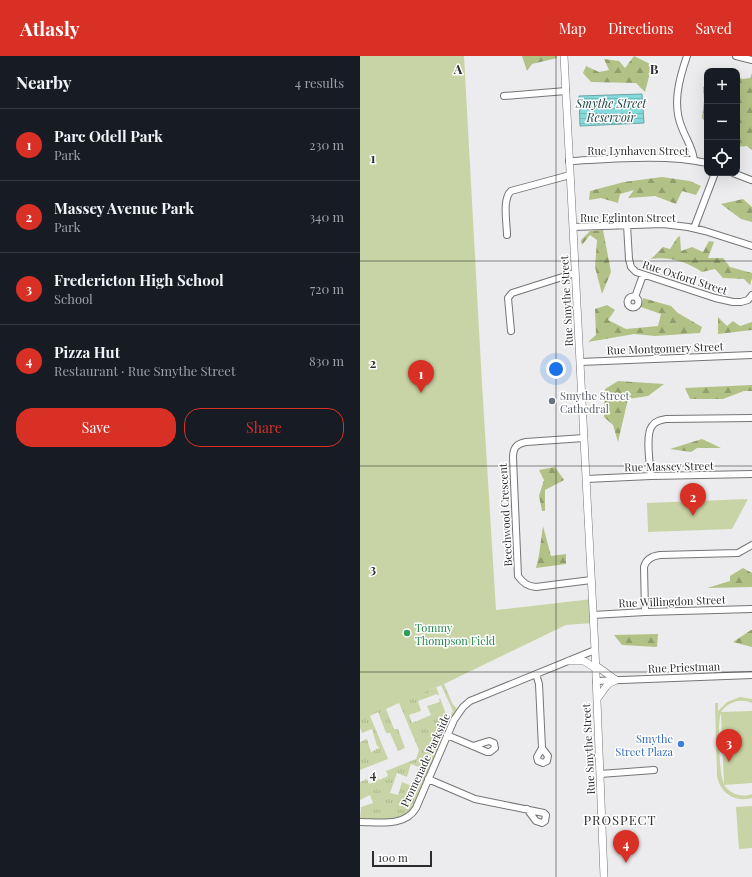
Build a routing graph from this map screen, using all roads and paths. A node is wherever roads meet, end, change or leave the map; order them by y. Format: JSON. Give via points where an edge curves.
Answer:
{"nodes":[{"id":1,"x":564,"y":56,"type":"edge"},
{"id":2,"x":687,"y":56,"type":"edge"},
{"id":3,"x":736,"y":56,"type":"edge"},
{"id":4,"x":752,"y":60,"type":"edge"},
{"id":5,"x":566,"y":91,"type":"junction"},
{"id":6,"x":504,"y":96,"type":"dead end"},
{"id":7,"x":694,"y":160,"type":"junction"},
{"id":8,"x":569,"y":161,"type":"junction"},
{"id":9,"x":704,"y":162,"type":"edge"},
{"id":10,"x":570,"y":175,"type":"junction"},
{"id":11,"x":740,"y":175,"type":"edge"},
{"id":12,"x":713,"y":176,"type":"edge"},
{"id":13,"x":752,"y":179,"type":"edge"},
{"id":14,"x":752,"y":185,"type":"edge"},
{"id":15,"x":628,"y":225,"type":"junction"},
{"id":16,"x":573,"y":227,"type":"junction"},
{"id":17,"x":694,"y":228,"type":"junction"},
{"id":18,"x":507,"y":236,"type":"dead end"},
{"id":19,"x":752,"y":246,"type":"edge"},
{"id":20,"x":575,"y":273,"type":"junction"},
{"id":21,"x":643,"y":275,"type":"junction"},
{"id":22,"x":752,"y":295,"type":"edge"},
{"id":23,"x":635,"y":297,"type":"dead end"},
{"id":24,"x":511,"y":331,"type":"dead end"},
{"id":25,"x":752,"y":355,"type":"edge"},
{"id":26,"x":580,"y":362,"type":"junction"},
{"id":27,"x":752,"y":418,"type":"edge"},
{"id":28,"x":584,"y":438,"type":"junction"},
{"id":29,"x":752,"y":474,"type":"edge"},
{"id":30,"x":651,"y":476,"type":"junction"},
{"id":31,"x":586,"y":478,"type":"junction"},
{"id":32,"x":752,"y":545,"type":"edge"},
{"id":33,"x":591,"y":580,"type":"junction"},
{"id":34,"x":752,"y":609,"type":"edge"},
{"id":35,"x":645,"y":612,"type":"junction"},
{"id":36,"x":593,"y":615,"type":"junction"},
{"id":37,"x":595,"y":650,"type":"junction"},
{"id":38,"x":569,"y":661,"type":"junction"},
{"id":39,"x":595,"y":667,"type":"junction"},
{"id":40,"x":536,"y":674,"type":"junction"},
{"id":41,"x":752,"y":675,"type":"edge"},
{"id":42,"x":616,"y":680,"type":"junction"},
{"id":43,"x":596,"y":681,"type":"junction"},
{"id":44,"x":596,"y":700,"type":"junction"},
{"id":45,"x":447,"y":735,"type":"junction"},
{"id":46,"x":474,"y":746,"type":"dead end"},
{"id":47,"x":542,"y":748,"type":"dead end"},
{"id":48,"x":654,"y":770,"type":"dead end"},
{"id":49,"x":600,"y":774,"type":"junction"},
{"id":50,"x":428,"y":780,"type":"junction"},
{"id":51,"x":527,"y":810,"type":"dead end"},
{"id":52,"x":360,"y":822,"type":"edge"},
{"id":53,"x":604,"y":877,"type":"edge"}],
"edges":[{"from":1,"to":5,"type":"main road","name":"Rue Smythe Street"},
{"from":2,"to":7,"type":"street","via":[[679,83],[677,108],[678,119]]},
{"from":3,"to":4,"type":"street"},
{"from":5,"to":6,"type":"street"},
{"from":5,"to":8,"type":"main road","name":"Rue Smythe Street"},
{"from":7,"to":8,"type":"street","name":"Rue Lynhaven Street","via":[[657,158]]},
{"from":7,"to":9,"type":"street","name":"Rue Lynhaven Street"},
{"from":8,"to":10,"type":"main road","name":"Rue Smythe Street"},
{"from":10,"to":16,"type":"main road","name":"Rue Smythe Street"},
{"from":10,"to":18,"type":"street","via":[[508,194]]},
{"from":11,"to":13,"type":"street"},
{"from":12,"to":17,"type":"street"},
{"from":13,"to":14,"type":"street"},
{"from":15,"to":16,"type":"street","name":"Rue Eglinton Street"},
{"from":15,"to":17,"type":"street","name":"Rue Eglinton Street","via":[[662,224]]},
{"from":15,"to":21,"type":"street","name":"Rue Oxford Street","via":[[631,267]]},
{"from":16,"to":20,"type":"main road","name":"Rue Smythe Street"},
{"from":17,"to":19,"type":"street","name":"Rue Eglinton Street"},
{"from":20,"to":24,"type":"street","via":[[512,293],[508,298]]},
{"from":20,"to":26,"type":"main road","name":"Rue Smythe Street"},
{"from":21,"to":22,"type":"street","name":"Rue Oxford Street","via":[[733,302],[748,300]]},
{"from":21,"to":23,"type":"street"},
{"from":25,"to":26,"type":"street","name":"Rue Montgomery Street"},
{"from":26,"to":28,"type":"main road","name":"Rue Smythe Street"},
{"from":27,"to":30,"type":"street","via":[[658,421],[653,424],[648,437]]},
{"from":28,"to":31,"type":"main road","name":"Rue Smythe Street"},
{"from":28,"to":33,"type":"street","name":"Beechwood Crescent","via":[[526,442],[515,447],[513,458],[518,576],[523,583],[531,587]]},
{"from":29,"to":30,"type":"street","name":"Rue Massey Street"},
{"from":30,"to":31,"type":"street","name":"Rue Massey Street"},
{"from":31,"to":33,"type":"main road","name":"Rue Smythe Street"},
{"from":32,"to":35,"type":"street","via":[[738,553],[650,557],[644,564]]},
{"from":33,"to":36,"type":"main road","name":"Rue Smythe Street"},
{"from":34,"to":35,"type":"street","name":"Rue Willingdon Street"},
{"from":35,"to":36,"type":"street","name":"Rue Willingdon Street"},
{"from":36,"to":37,"type":"main road","name":"Rue Smythe Street"},
{"from":37,"to":38,"type":"street","name":"Promenade Parkside"},
{"from":37,"to":39,"type":"main road","name":"Rue Smythe Street"},
{"from":38,"to":39,"type":"main road","via":[[584,661]]},
{"from":38,"to":40,"type":"street","name":"Promenade Parkside"},
{"from":39,"to":42,"type":"main road"},
{"from":39,"to":43,"type":"main road","name":"Rue Smythe Street"},
{"from":40,"to":45,"type":"street","name":"Promenade Parkside","via":[[470,701],[458,714]]},
{"from":40,"to":47,"type":"street","via":[[539,684]]},
{"from":41,"to":42,"type":"street","name":"Rue Priestman"},
{"from":42,"to":43,"type":"street","name":"Rue Priestman"},
{"from":42,"to":44,"type":"main road","via":[[608,684]]},
{"from":43,"to":44,"type":"main road","name":"Rue Smythe Street"},
{"from":44,"to":49,"type":"main road","name":"Rue Smythe Street"},
{"from":45,"to":46,"type":"street"},
{"from":45,"to":50,"type":"street","name":"Promenade Parkside"},
{"from":48,"to":49,"type":"street"},
{"from":49,"to":53,"type":"main road","name":"Rue Smythe Street"},
{"from":50,"to":51,"type":"street","via":[[476,799]]},
{"from":50,"to":52,"type":"street","name":"Promenade Parkside","via":[[416,808],[408,818],[396,822]]}]}
